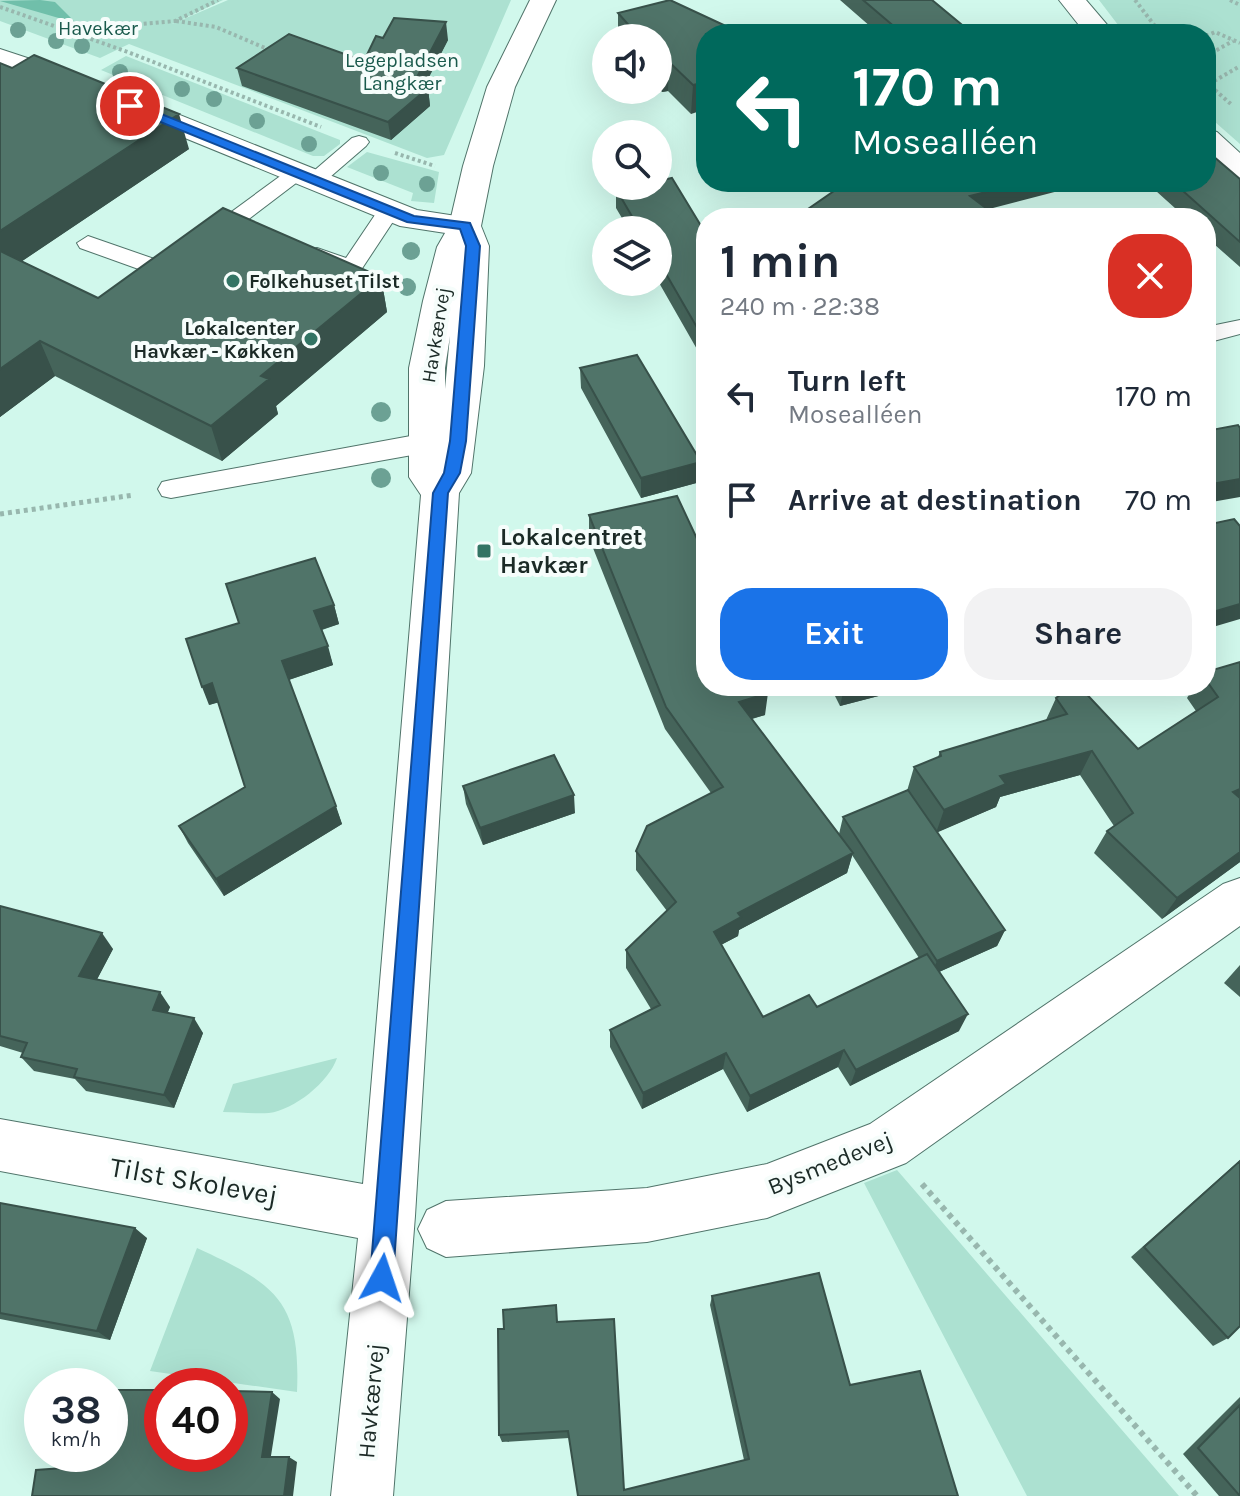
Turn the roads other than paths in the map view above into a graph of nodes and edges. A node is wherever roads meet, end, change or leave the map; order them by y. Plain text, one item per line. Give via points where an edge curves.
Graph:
1 (543, 0) edge
2 (1072, 0) edge
3 (1092, 24) edge
4 (0, 57) edge
5 (359, 142) road end
6 (1216, 147) edge
7 (1240, 169) edge
8 (306, 177) junction
9 (389, 211) junction
10 (465, 226) junction
11 (88, 243) dead end
12 (297, 248) edge
13 (1240, 327) edge
14 (1216, 333) edge
15 (1216, 339) edge
16 (1240, 353) edge
17 (443, 441) junction
18 (171, 489) road end
19 (1240, 899) edge
20 (3, 1151) edge
21 (388, 1216) junction
22 (446, 1229) dead end
23 (362, 1496) edge

1 - 10 street, Havkærvej via 501,87
2 - 3 street
4 - 8 street
5 - 8 lane
6 - 7 street
8 - 9 street
8 - 11 lane via 166,271
9 - 10 street
9 - 12 lane via 351,268
10 - 17 street, Havkærvej via 473,246
13 - 14 lane
15 - 16 lane
17 - 18 lane
17 - 21 street, Havkærvej via 452,473 440,493
19 - 22 street, Bysmedevej via 887,1144 767,1191 647,1215
20 - 21 street, Tilst Skolevej
21 - 23 street, Havkærvej

